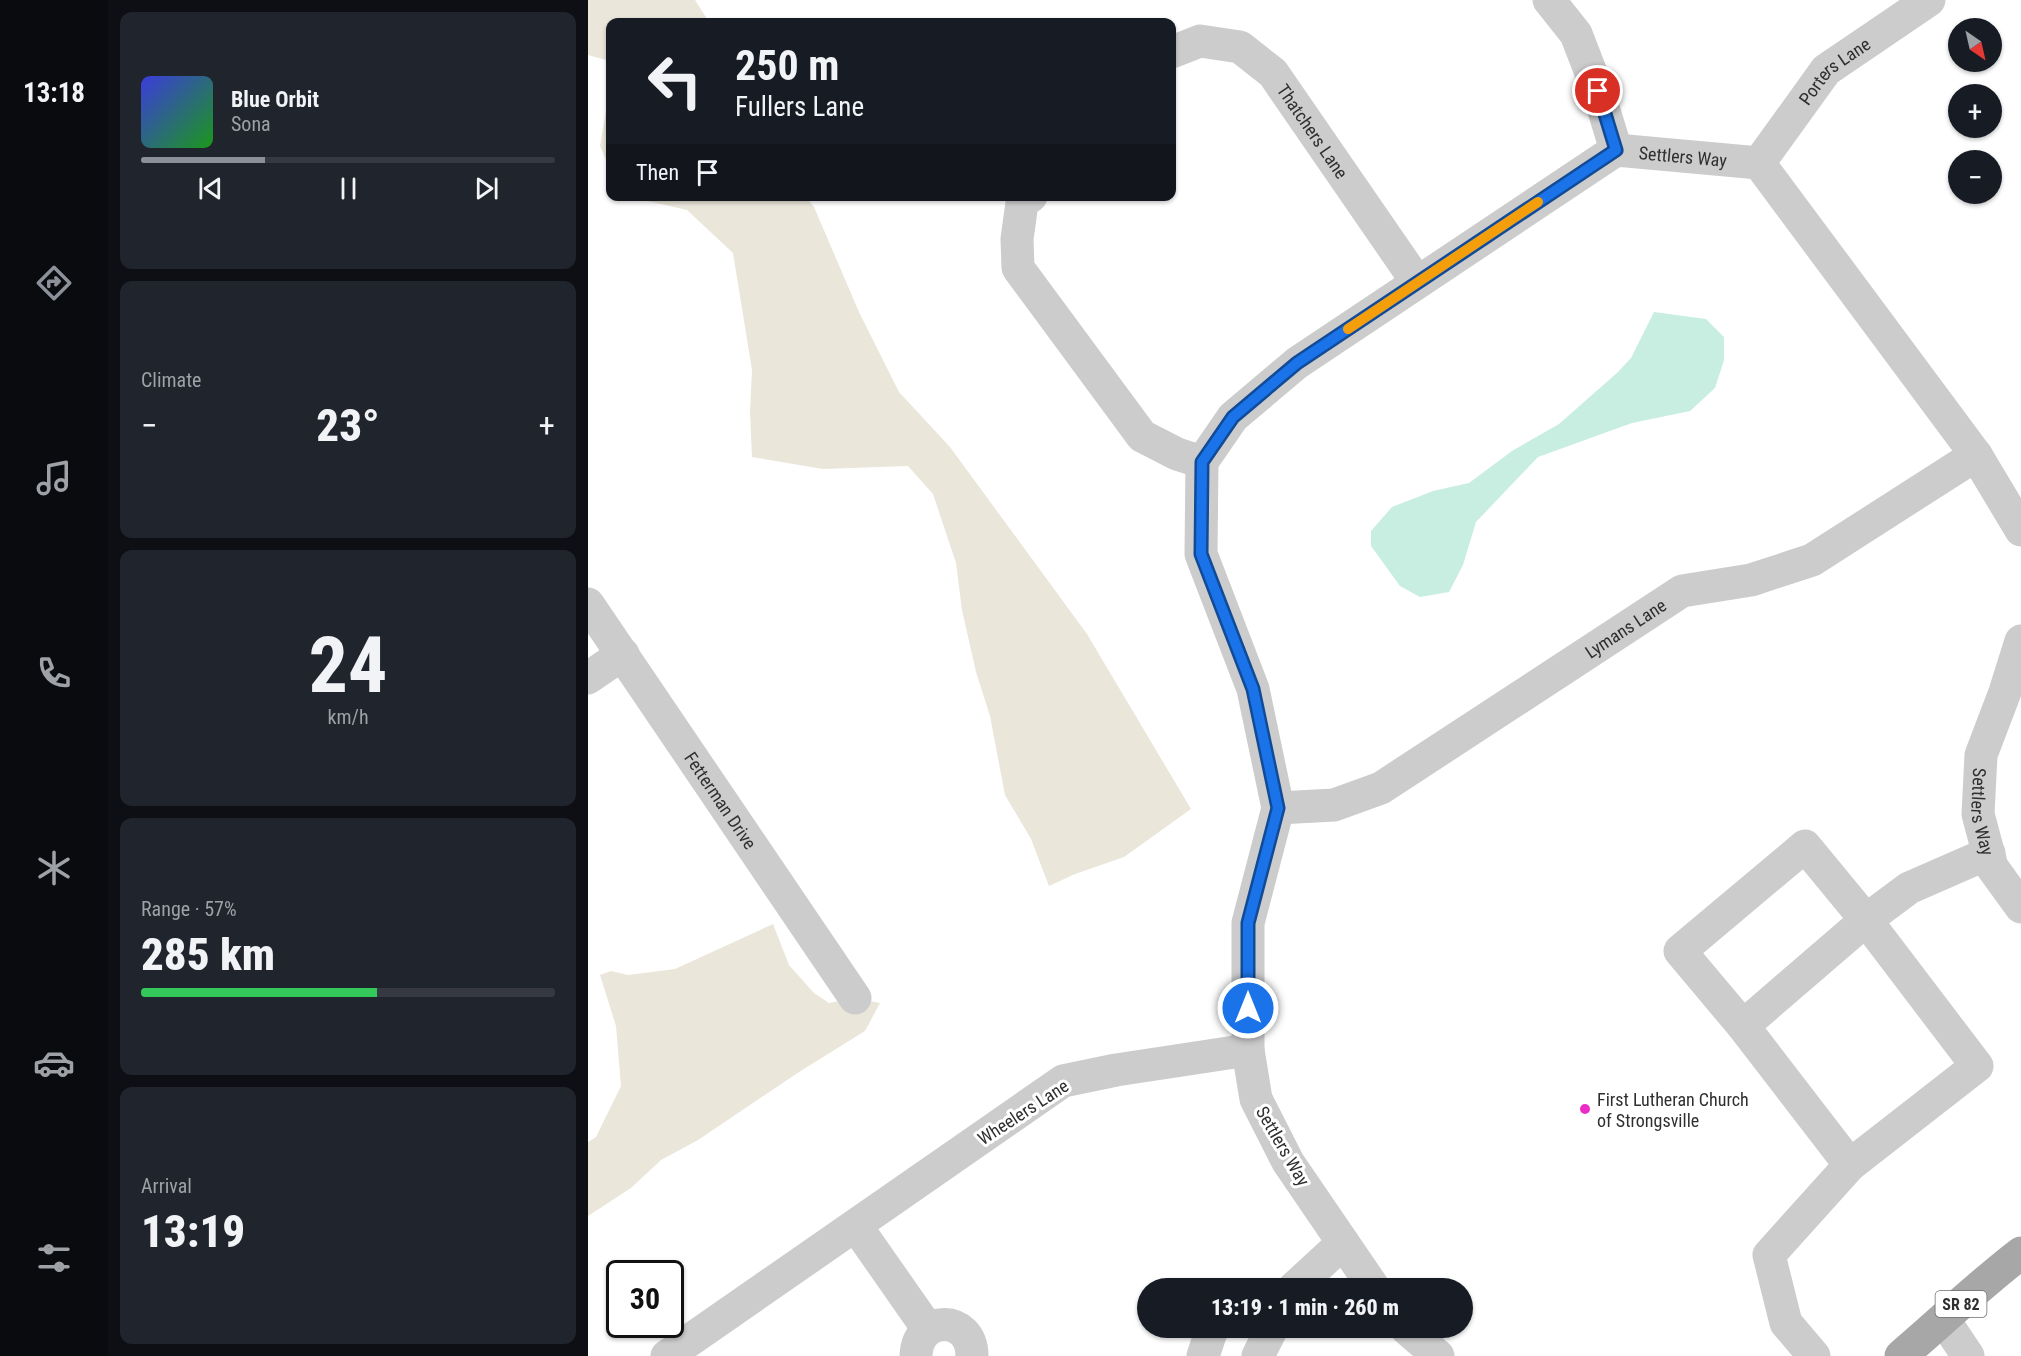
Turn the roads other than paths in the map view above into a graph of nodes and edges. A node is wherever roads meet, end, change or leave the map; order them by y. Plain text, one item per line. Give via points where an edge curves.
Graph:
1 (1549, 0) edge
2 (1929, 0) edge
3 (1176, 50) edge
4 (1616, 150) junction
5 (1759, 163) junction
6 (1025, 201) edge
7 (1417, 282) junction
8 (1976, 455) junction
9 (1202, 462) junction
10 (2021, 530) edge
11 (588, 604) edge
12 (2021, 641) edge
13 (623, 654) junction
14 (588, 678) edge
15 (1278, 808) junction
16 (1989, 853) junction
17 (2021, 907) edge
18 (1866, 920) junction
19 (855, 998) dead end
20 (1743, 1026) junction
21 (1248, 1050) junction
22 (1850, 1165) junction
23 (856, 1226) junction
24 (1343, 1243) junction
25 (2021, 1253) edge
26 (1305, 1278) edge
27 (1367, 1278) edge
28 (1944, 1320) junction
29 (1209, 1338) edge
30 (1267, 1338) edge
31 (1417, 1338) edge
32 (922, 1342) edge
33 (667, 1356) edge
34 (972, 1356) edge
35 (1203, 1356) edge
36 (1258, 1356) edge
37 (1438, 1356) edge
38 (1814, 1356) edge
39 (1901, 1356) edge
40 (1968, 1356) edge

1 - 4 street via 1576,34
2 - 5 street, Porters Lane via 1826,70
3 - 7 street, Thatchers Lane via 1200,41 1240,46 1273,73
4 - 5 street, Settlers Way
4 - 7 street, Settlers Way
5 - 8 street
6 - 9 street via 1017,239 1018,268 1142,436
7 - 9 street, Settlers Way via 1297,363 1233,417
8 - 10 street
8 - 15 street, Lymans Lane via 1812,560 1751,580 1682,591 1381,788 1334,805
9 - 15 street, Settlers Way via 1201,554 1253,689
11 - 13 street, Fetterman Drive
12 - 16 street, Settlers Way via 1981,755 1978,814
13 - 14 street
13 - 19 street, Fetterman Drive
15 - 21 street, Settlers Way via 1248,923
16 - 17 street, Settlers Way via 1992,867
16 - 18 street via 1909,888
18 - 20 street
18 - 20 street via 1805,846 1680,951
18 - 22 street via 1977,1066
20 - 22 street
21 - 23 street, Wheelers Lane via 1063,1082
21 - 24 street, Settlers Way via 1256,1099 1288,1162
22 - 38 street via 1769,1255 1786,1323
23 - 32 street
23 - 33 street, Wheelers Lane
24 - 26 street
24 - 27 street, Settlers Way
25 - 28 main road, SR 82
28 - 39 main road, SR 82
28 - 40 street
29 - 35 street
30 - 36 street
31 - 37 street
32 - 34 street via 939,1324 950,1325 968,1337

